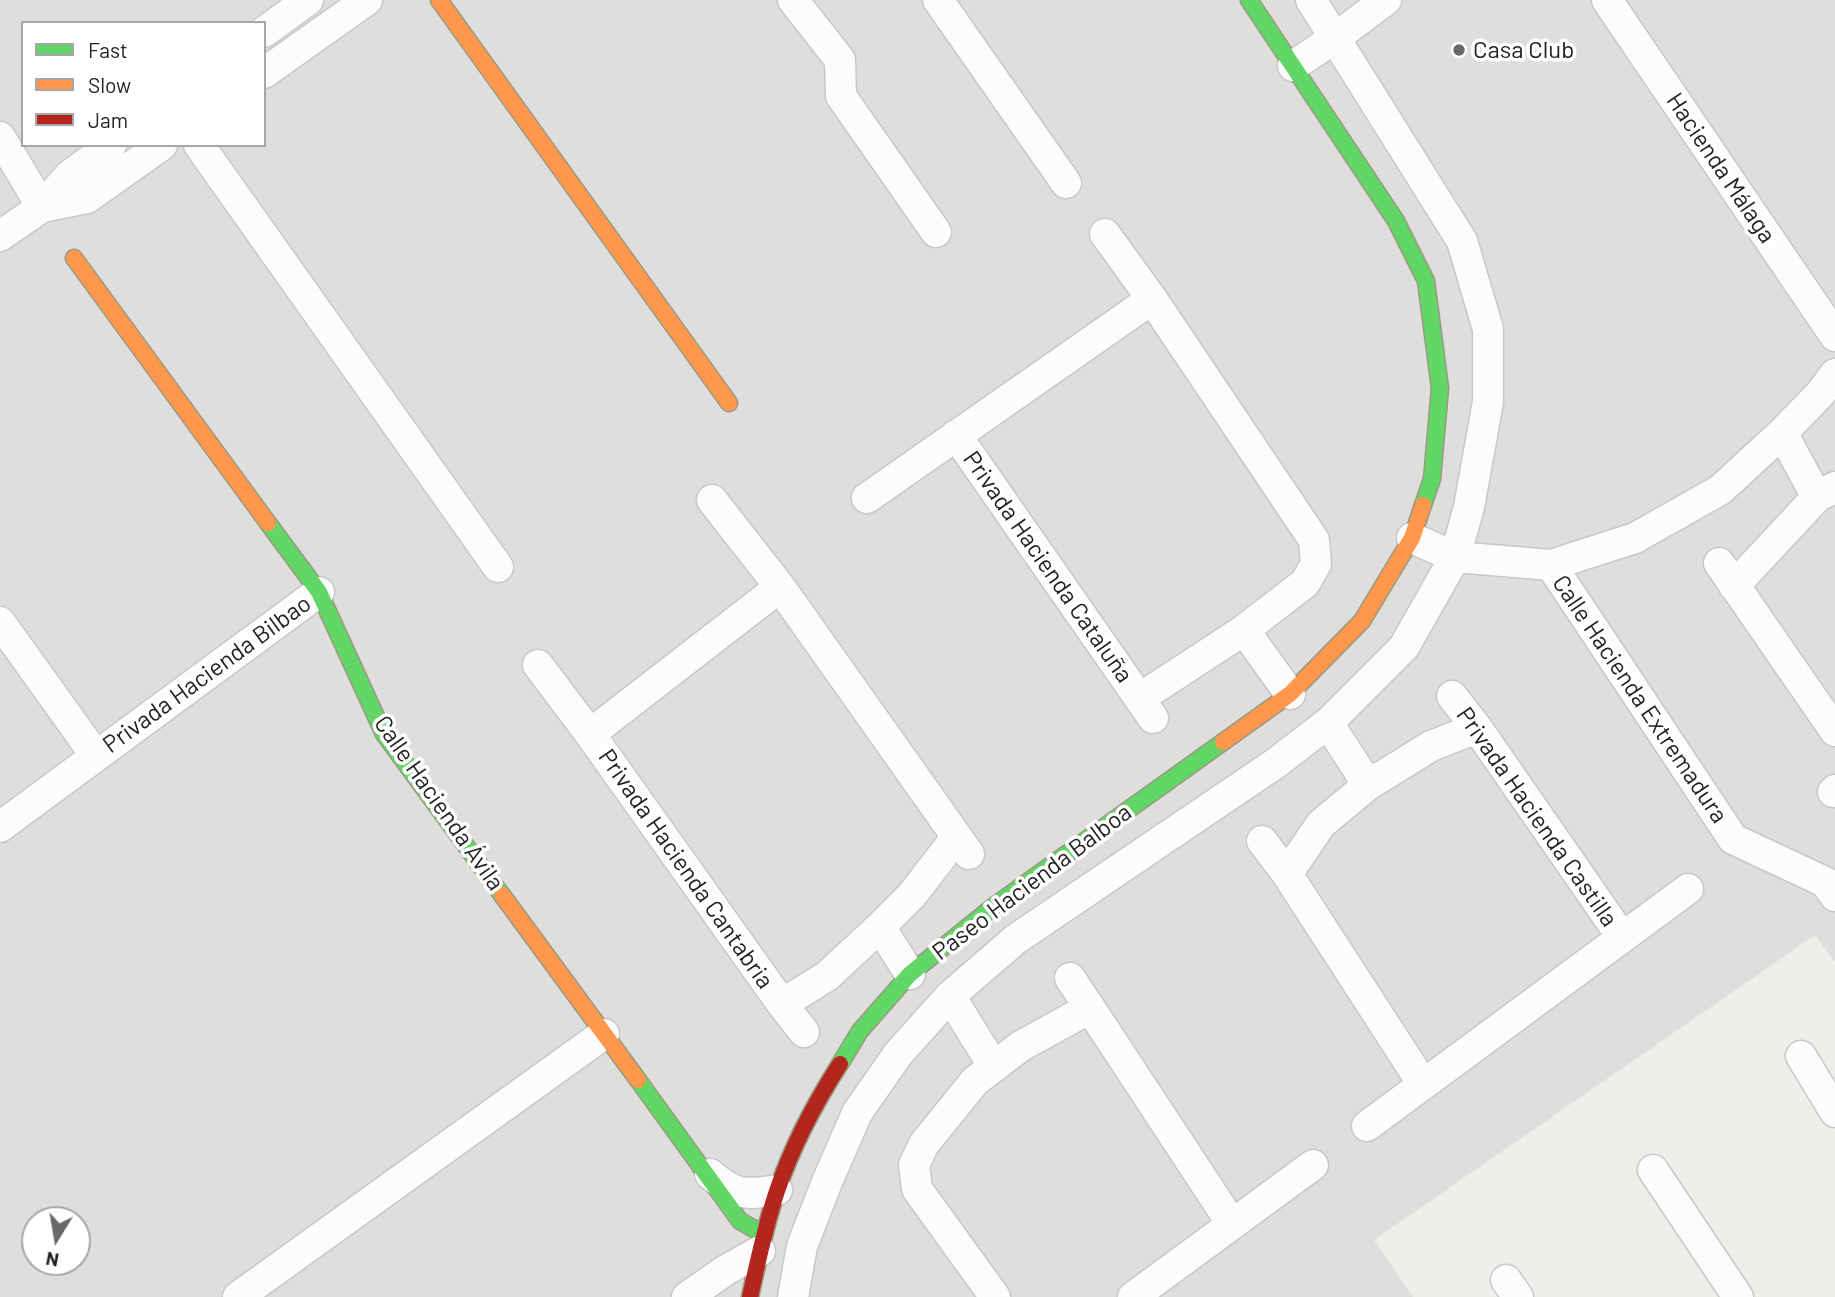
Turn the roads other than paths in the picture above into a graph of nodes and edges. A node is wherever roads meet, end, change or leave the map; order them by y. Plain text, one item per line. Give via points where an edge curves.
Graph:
1 (308, 0) edge
2 (366, 0) edge
3 (439, 0) edge
4 (793, 0) edge
5 (938, 0) edge
6 (1249, 0) edge
7 (1311, 0) edge
8 (1386, 0) edge
9 (1607, 0) edge
10 (266, 31) edge
11 (1335, 38) junction
12 (1293, 66) junction
13 (266, 72) edge
14 (0, 137) edge
15 (108, 147) edge
16 (159, 147) edge
17 (200, 147) edge
18 (1066, 183) dead end
19 (42, 207) junction
20 (936, 232) dead end
21 (1105, 234) dead end
22 (0, 236) edge
23 (74, 258) dead end
24 (1152, 299) junction
25 (1835, 336) edge
26 (1835, 374) edge
27 (729, 403) dead end
28 (1782, 433) junction
29 (956, 435) junction
30 (1826, 492) edge
31 (867, 498) dead end
32 (712, 500) dead end
33 (1412, 538) junction
34 (1455, 557) junction
35 (1551, 565) junction
36 (498, 567) dead end
37 (780, 587) junction
38 (319, 592) junction
39 (0, 622) edge
40 (1244, 631) junction
41 (538, 665) dead end
42 (1290, 694) junction
43 (1452, 696) dead end
44 (1328, 723) junction
45 (1477, 728) junction
46 (1835, 731) edge
47 (590, 734) junction
48 (96, 756) junction
49 (1368, 785) junction
50 (0, 827) edge
51 (1262, 841) dead end
52 (1287, 874) junction
53 (1688, 889) dead end
54 (1835, 896) edge
55 (880, 927) junction
56 (1622, 937) junction
57 (910, 974) junction
58 (1070, 978) dead end
59 (950, 996) junction
60 (782, 1004) junction
61 (1090, 1008) junction
62 (804, 1032) dead end
63 (604, 1034) junction
64 (1801, 1056) dead end
65 (994, 1067) junction
66 (1423, 1084) junction
67 (1835, 1112) edge
68 (1367, 1126) dead end
69 (1313, 1165) dead end
70 (701, 1166) junction
71 (1653, 1170) dead end
72 (782, 1177) junction
73 (827, 1182) junction
74 (1232, 1224) junction
75 (755, 1234) junction
76 (238, 1297) edge
77 (687, 1297) edge
78 (750, 1297) edge
79 (793, 1297) edge
80 (995, 1297) edge
81 (1133, 1297) edge
82 (1738, 1297) edge

1 - 10 street
2 - 13 street
3 - 27 street
4 - 20 street via 840,60 841,96
5 - 18 street
6 - 12 street, Paseo Hacienda Balboa
7 - 11 street, Paseo Hacienda Balboa
8 - 11 street
9 - 25 street, Hacienda Málaga
11 - 12 street
11 - 34 street, Paseo Hacienda Balboa via 1462,241 1488,329 1488,402
12 - 33 street, Paseo Hacienda Balboa via 1396,220 1426,281 1440,388 1432,479
14 - 19 street
15 - 19 street via 70,175
16 - 19 street via 87,198
17 - 36 street
19 - 22 street
21 - 24 street, Privada Hacienda Cataluña
23 - 38 street, Calle Hacienda Ávila
24 - 29 street, Privada Hacienda Cataluña
24 - 40 street, Privada Hacienda Cataluña via 1314,540 1316,564 1305,583
26 - 28 street
28 - 30 street
28 - 35 street via 1720,490 1635,538
29 - 31 street, Privada Hacienda Cataluña
29 - 40 street, Privada Hacienda Cataluña via 1146,708
30 - 46 street via 1727,574
32 - 37 street, Privada Hacienda Cantabria
33 - 34 street
33 - 42 street, Paseo Hacienda Balboa via 1362,621
34 - 35 street
34 - 44 street, Paseo Hacienda Balboa via 1404,647
35 - 54 street, Calle Hacienda Extremadura via 1733,839 1825,882
37 - 47 street, Privada Hacienda Cantabria
37 - 55 street, Privada Hacienda Cantabria via 962,846
38 - 48 street, Privada Hacienda Bilbao
38 - 63 street, Calle Hacienda Ávila via 384,734
39 - 48 street, Privada Hacienda Bilbao
40 - 42 street
41 - 47 street, Privada Hacienda Cantabria
42 - 57 street, Paseo Hacienda Balboa via 994,906
43 - 45 street, Privada Hacienda Castilla
44 - 49 street
44 - 59 street, Paseo Hacienda Balboa via 1016,939
45 - 49 street via 1431,746
45 - 56 street, Privada Hacienda Castilla
47 - 60 street, Privada Hacienda Cantabria
48 - 50 street, Privada Hacienda Bilbao
49 - 52 street via 1321,824
51 - 52 street
52 - 66 street
53 - 56 street, Privada Hacienda Castilla
55 - 57 street
55 - 60 street, Privada Hacienda Cantabria via 827,976
56 - 66 street, Privada Hacienda Castilla
57 - 72 street, Paseo Hacienda Balboa via 860,1031 819,1097
58 - 61 street
59 - 65 street
59 - 73 street, Paseo Hacienda Balboa via 898,1054 857,1114
60 - 62 street, Privada Hacienda Cantabria
61 - 65 street via 1021,1046
61 - 74 street
63 - 70 street, Calle Hacienda Ávila
63 - 76 street
64 - 67 street
65 - 80 street via 975,1081 924,1144 914,1166 917,1189
66 - 68 street, Privada Hacienda Castilla
69 - 74 street
70 - 72 street, Calle Hacienda Ávila via 719,1182 749,1195
70 - 75 street, Calle Hacienda Ávila
71 - 82 street
72 - 73 street
72 - 75 street, Paseo Hacienda Balboa
73 - 79 street, Paseo Hacienda Balboa via 802,1246
74 - 81 street
75 - 77 street via 717,1276
75 - 78 street, Paseo Hacienda Balboa

